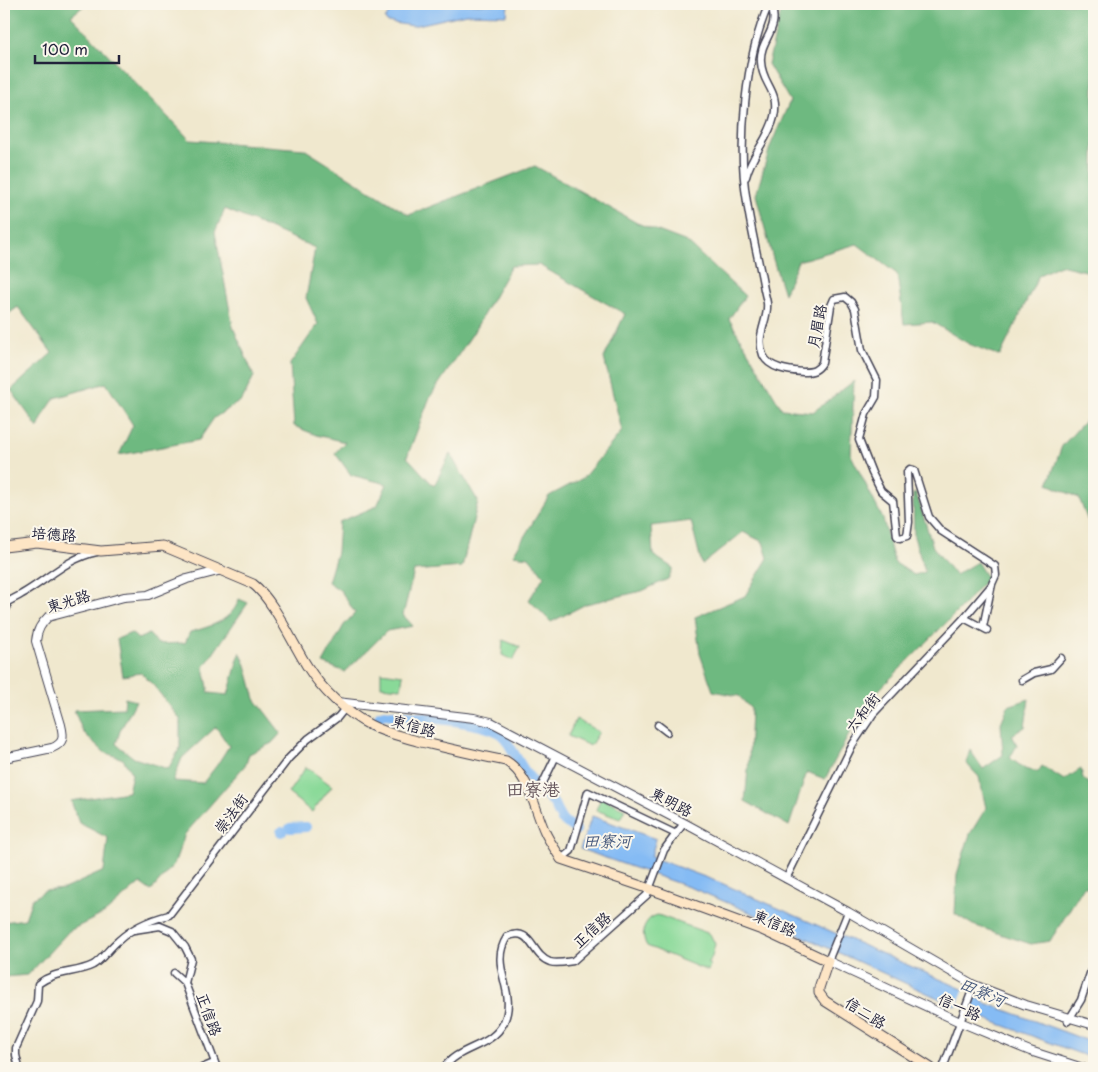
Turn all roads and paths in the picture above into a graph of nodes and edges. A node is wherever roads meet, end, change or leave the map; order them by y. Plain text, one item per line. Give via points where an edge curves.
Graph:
1 (770, 4) edge
2 (745, 185) junction
3 (4, 547) edge
4 (101, 551) junction
5 (222, 570) junction
6 (992, 584) junction
7 (5, 604) edge
8 (4, 613) edge
9 (964, 618) junction
10 (1062, 658) dead end
11 (1022, 680) dead end
12 (346, 706) junction
13 (658, 725) dead end
14 (667, 732) dead end
15 (556, 756) junction
16 (4, 758) edge
17 (534, 794) junction
18 (684, 823) junction
19 (676, 834) junction
20 (561, 859) junction
21 (786, 879) junction
22 (650, 889) junction
23 (848, 912) junction
24 (130, 930) junction
25 (828, 961) junction
26 (1094, 962) edge
27 (174, 974) dead end
28 (1092, 975) edge
29 (185, 983) junction
30 (974, 985) junction
31 (1067, 1018) junction
32 (960, 1022) junction
33 (1094, 1025) edge
34 (1094, 1030) edge
35 (216, 1066) edge
36 (19, 1068) edge
37 (202, 1068) edge
38 (444, 1068) edge
39 (522, 1068) edge
40 (539, 1068) edge
41 (931, 1068) edge
42 (943, 1068) edge
43 (1083, 1068) edge

1 - 2 street, 月眉路 via 750,68 743,160
1 - 2 street via 775,20 761,60 762,70 776,100 775,109 769,132 757,150
2 - 6 street, 月眉路 via 767,304 760,336 763,356 779,368 813,372 822,363 834,299 845,297 851,302 862,350 877,380 876,397 866,414 858,440 881,491 893,502 897,536 907,536 906,472 910,469 914,470 929,517 941,531 995,566
3 - 4 main road, 培德路 via 37,543
4 - 5 main road, 東信路 via 163,546
4 - 7 street, 東信路 via 63,565
5 - 12 main road, 東信路 via 259,589 315,678 337,702
5 - 16 street, 東光路 via 187,579 148,595 124,597 48,617 37,631 36,641 62,725 63,738 52,748
6 - 9 street, 六和街
6 - 9 street, 月眉路 via 985,629
7 - 8 street via 7,609
9 - 21 street, 六和街 via 861,730
10 - 11 street via 1051,669
12 - 15 street, 東明路 via 491,722
12 - 17 main road, 東信路 via 370,725 386,732 506,761 520,773
12 - 24 street, 崇法街 via 338,717 289,758 169,915
13 - 14 street
15 - 17 street
15 - 18 street, 東明路
17 - 20 main road, 東信路 via 546,833
18 - 19 street
18 - 21 street, 東明路
19 - 20 street via 588,792 571,851
19 - 22 street via 661,858
20 - 22 main road, 東信路
21 - 23 street, 東明路
22 - 25 main road, 東信路 via 762,930
22 - 38 street, 正信路 via 573,961 550,962 521,934 507,937 499,956 508,995 504,1022 493,1037 457,1056
23 - 25 street
23 - 30 street, 東明路
24 - 29 street via 160,926 172,932 191,959
24 - 36 street, 崇法街 via 95,964 38,984 37,1001 16,1048
25 - 32 street, 信一路
25 - 41 main road, 信二路 via 819,988 825,1001
26 - 28 street
27 - 29 street, 正信路
28 - 31 street via 1081,1000
29 - 35 street, 正信路
30 - 31 street, 東明路
30 - 32 street
31 - 33 street
31 - 34 street
32 - 42 street
32 - 43 street, 信一路 via 1030,1051
35 - 37 street
39 - 40 street

